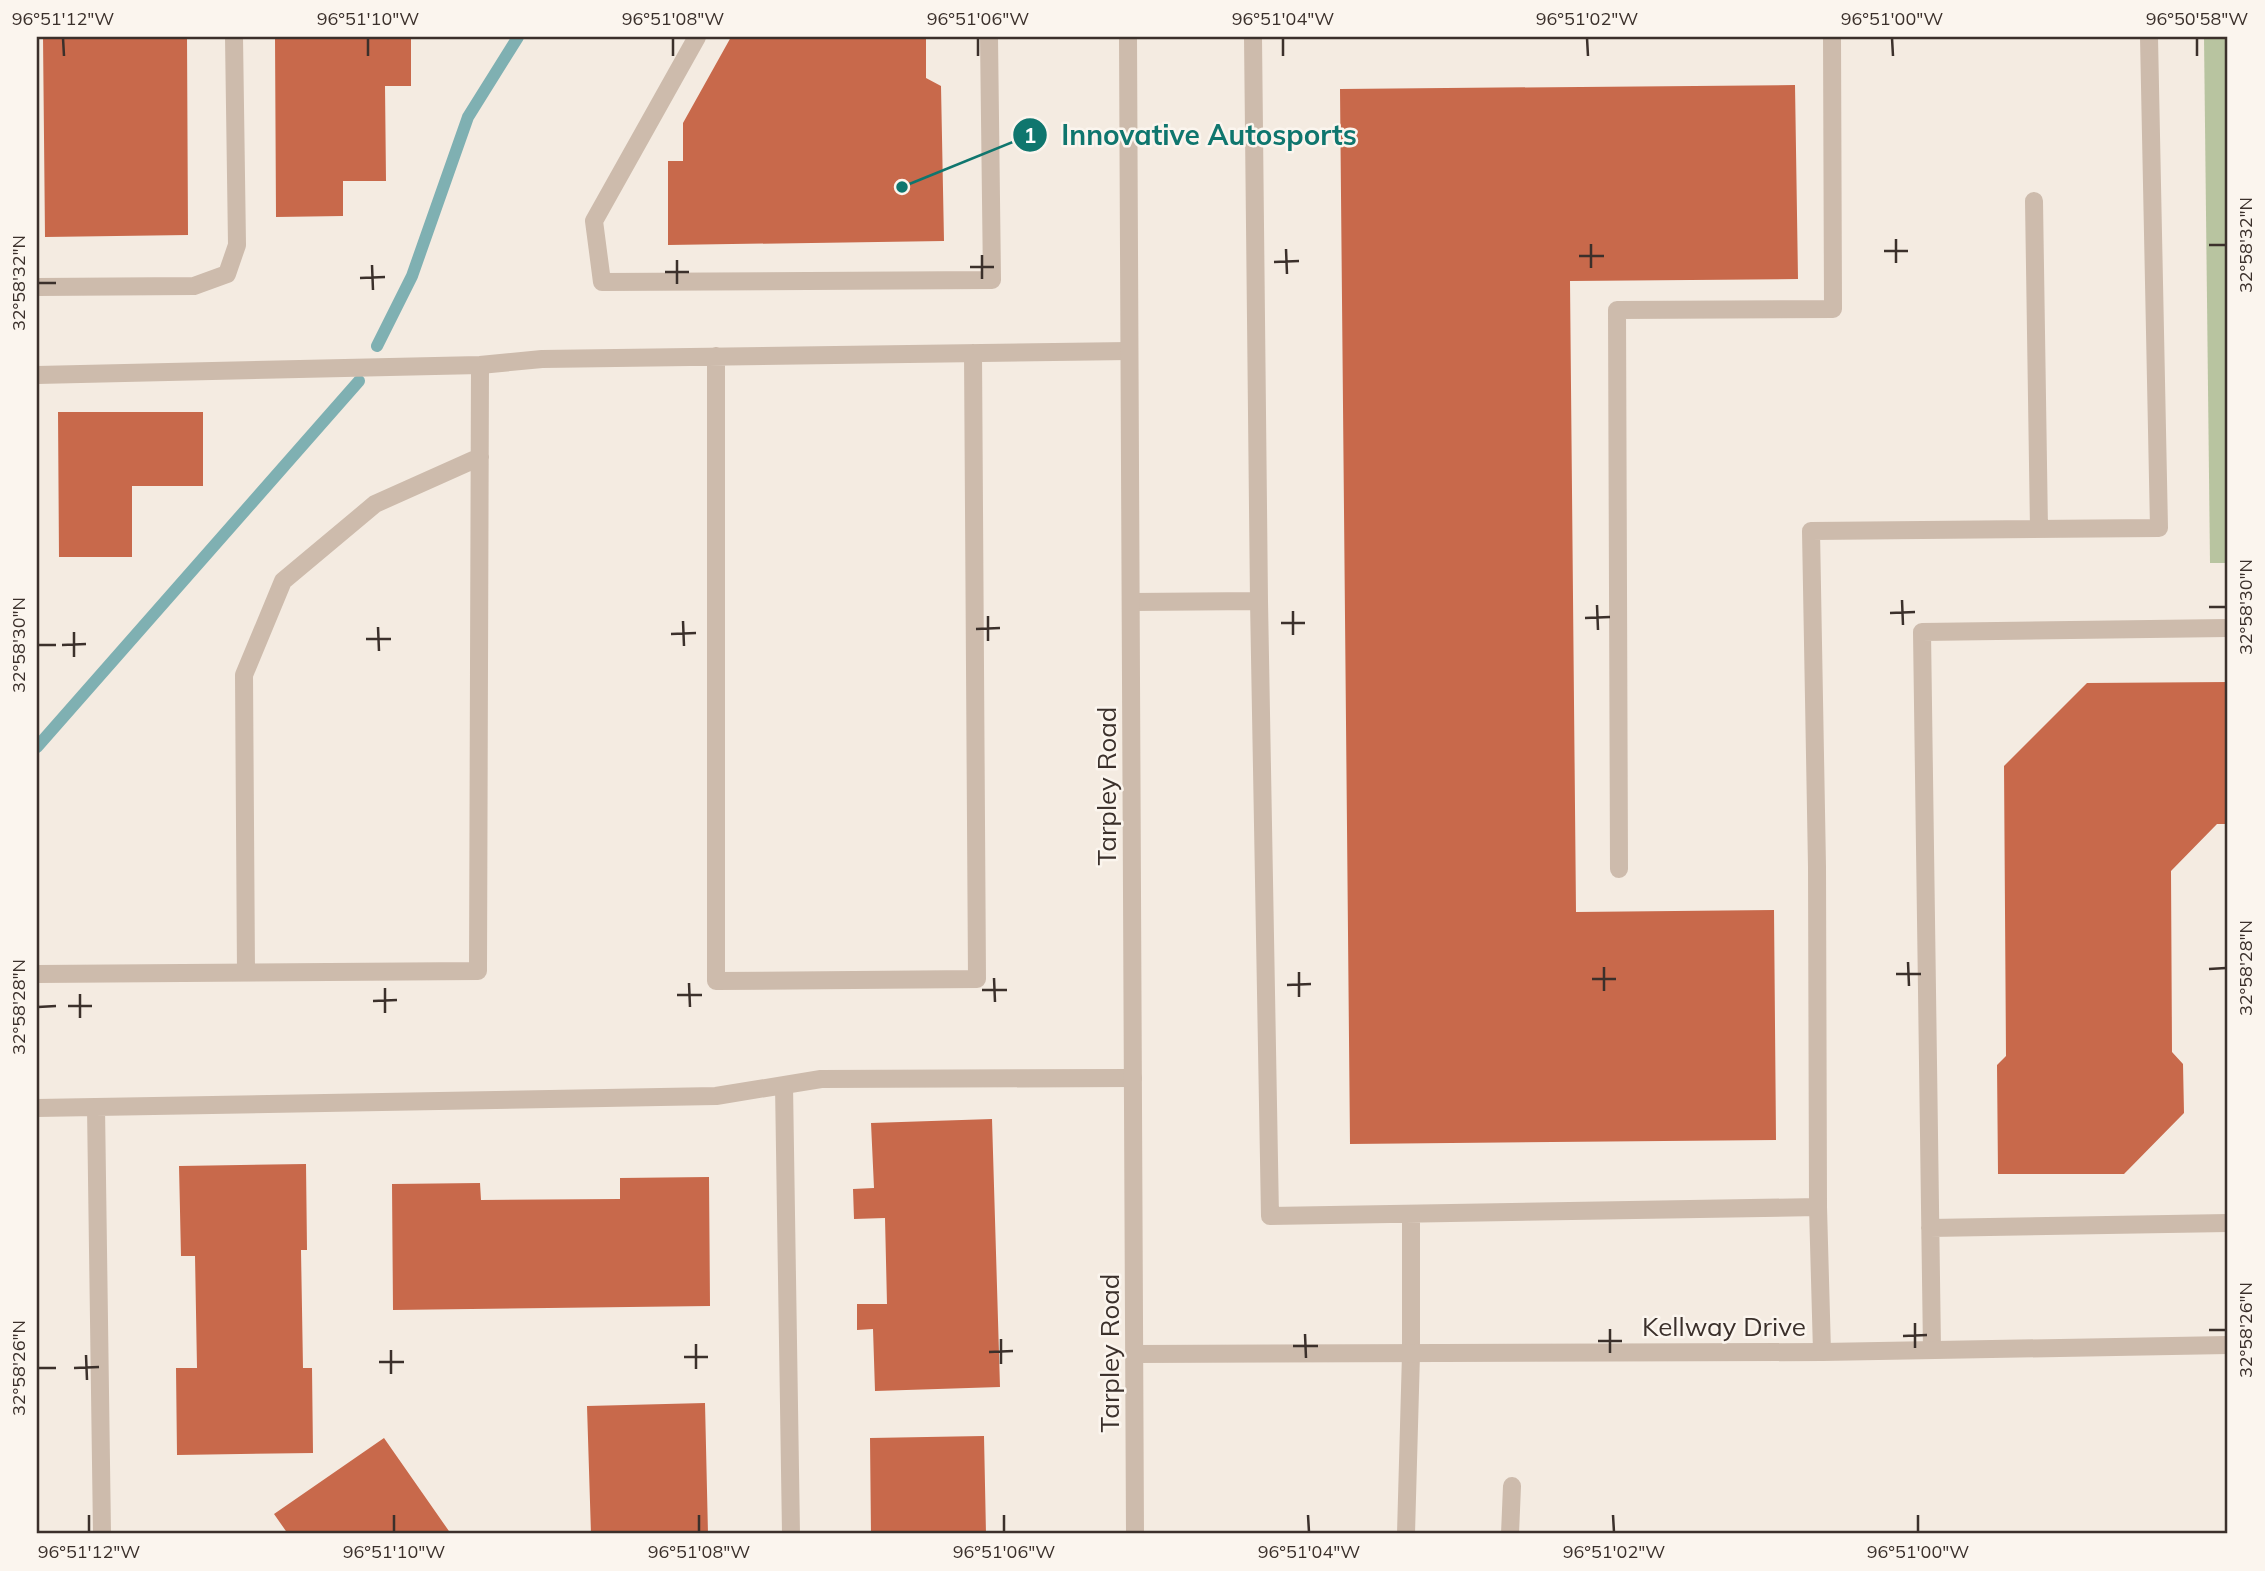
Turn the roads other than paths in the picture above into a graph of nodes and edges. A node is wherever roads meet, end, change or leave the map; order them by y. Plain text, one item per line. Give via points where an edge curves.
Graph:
1 (234, 37) edge
2 (697, 37) edge
3 (989, 37) edge
4 (1128, 37) edge
5 (1253, 37) edge
6 (1832, 37) edge
7 (2149, 37) edge
8 (2034, 201) dead end
9 (37, 287) edge
10 (1129, 351) junction
11 (973, 353) junction
12 (716, 356) junction
13 (480, 365) junction
14 (37, 375) edge
15 (480, 457) junction
16 (2039, 529) junction
17 (1259, 601) junction
18 (1132, 602) junction
19 (2228, 628) edge
20 (1619, 869) dead end
21 (246, 972) junction
22 (37, 974) edge
23 (1133, 1078) junction
24 (784, 1085) junction
25 (96, 1107) junction
26 (37, 1108) edge
27 (1818, 1207) junction
28 (1411, 1214) junction
29 (2228, 1223) edge
30 (1930, 1228) junction
31 (2228, 1345) edge
32 (1932, 1350) junction
33 (1822, 1352) junction
34 (1135, 1354) junction
35 (1411, 1354) junction
36 (1512, 1486) dead end
37 (102, 1534) edge
38 (791, 1534) edge
39 (1135, 1534) edge
40 (1406, 1534) edge
41 (1510, 1534) edge

1 - 9 street via 237,245 227,274 194,286
2 - 3 street via 594,221 602,282 992,280
4 - 10 street, Tarpley Road
5 - 17 street
6 - 20 street via 1833,309 1617,310
7 - 16 street via 2159,528
8 - 16 street
10 - 11 street
10 - 18 street, Tarpley Road
11 - 12 street
11 - 12 street via 976,979 716,981
12 - 13 street via 542,359
13 - 14 street
13 - 15 street
15 - 21 street via 374,504 283,581 244,675
15 - 21 street via 478,971
16 - 27 street via 1811,531
17 - 18 street
17 - 28 street via 1270,1216
18 - 23 street, Tarpley Road
19 - 30 street via 1922,632
21 - 22 street
23 - 24 street via 821,1079
23 - 34 street, Tarpley Road
24 - 25 street via 716,1096
24 - 38 street
25 - 26 street
25 - 37 street
27 - 28 street
27 - 33 street
28 - 35 street
29 - 30 street
30 - 32 street
31 - 32 street, Kellway Drive
32 - 33 street, Kellway Drive
33 - 35 street, Kellway Drive
34 - 35 street, Kellway Drive
34 - 39 street, Tarpley Road
35 - 40 street
36 - 41 street

